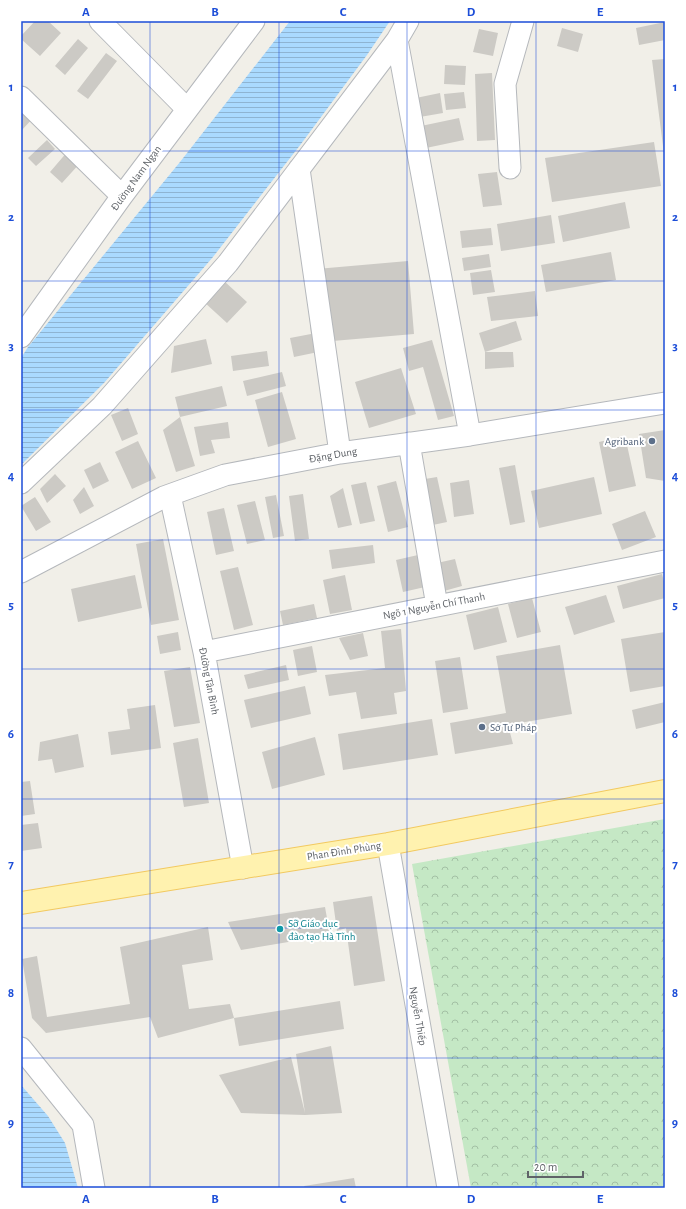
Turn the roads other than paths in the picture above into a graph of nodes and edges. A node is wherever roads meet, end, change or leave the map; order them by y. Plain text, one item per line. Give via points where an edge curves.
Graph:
1 (100, 21) edge
2 (254, 21) edge
3 (408, 21) edge
4 (523, 21) edge
5 (397, 40) junction
6 (21, 97) edge
7 (187, 109) junction
8 (510, 168) dead end
9 (299, 169) junction
10 (122, 196) junction
11 (21, 337) edge
12 (665, 403) edge
13 (470, 435) junction
14 (409, 443) junction
15 (340, 454) junction
16 (21, 484) edge
17 (170, 495) junction
18 (665, 561) edge
19 (21, 572) edge
20 (437, 606) junction
21 (204, 652) junction
22 (665, 791) edge
23 (388, 844) junction
24 (243, 868) junction
25 (21, 904) edge
26 (21, 1048) edge
27 (94, 1188) edge
28 (448, 1188) edge

1 - 7 street
2 - 7 street, Đường Nam Ngạn
3 - 5 street
4 - 8 street via 505,84
5 - 9 street
5 - 13 street
6 - 10 street
7 - 10 street, Đường Nam Ngạn
9 - 15 street
9 - 16 street via 228,262 107,400
10 - 11 street, Đường Nam Ngạn
12 - 13 street, Đặng Dung
13 - 14 street, Đặng Dung
14 - 15 street, Đặng Dung
14 - 20 street
15 - 17 street, Đặng Dung via 225,475
17 - 19 street, Đặng Dung
17 - 21 street, Đường Tân Bình
18 - 20 street, Ngõ 1 Nguyễn Chí Thanh
20 - 21 street, Ngõ 1 Nguyễn Chí Thanh
21 - 24 street, Đường Tân Bình
22 - 23 main road, Phan Đình Phùng
23 - 24 main road, Phan Đình Phùng
23 - 28 street, Nguyễn Thiếp
24 - 25 main road, Phan Đình Phùng
26 - 27 street via 84,1125

